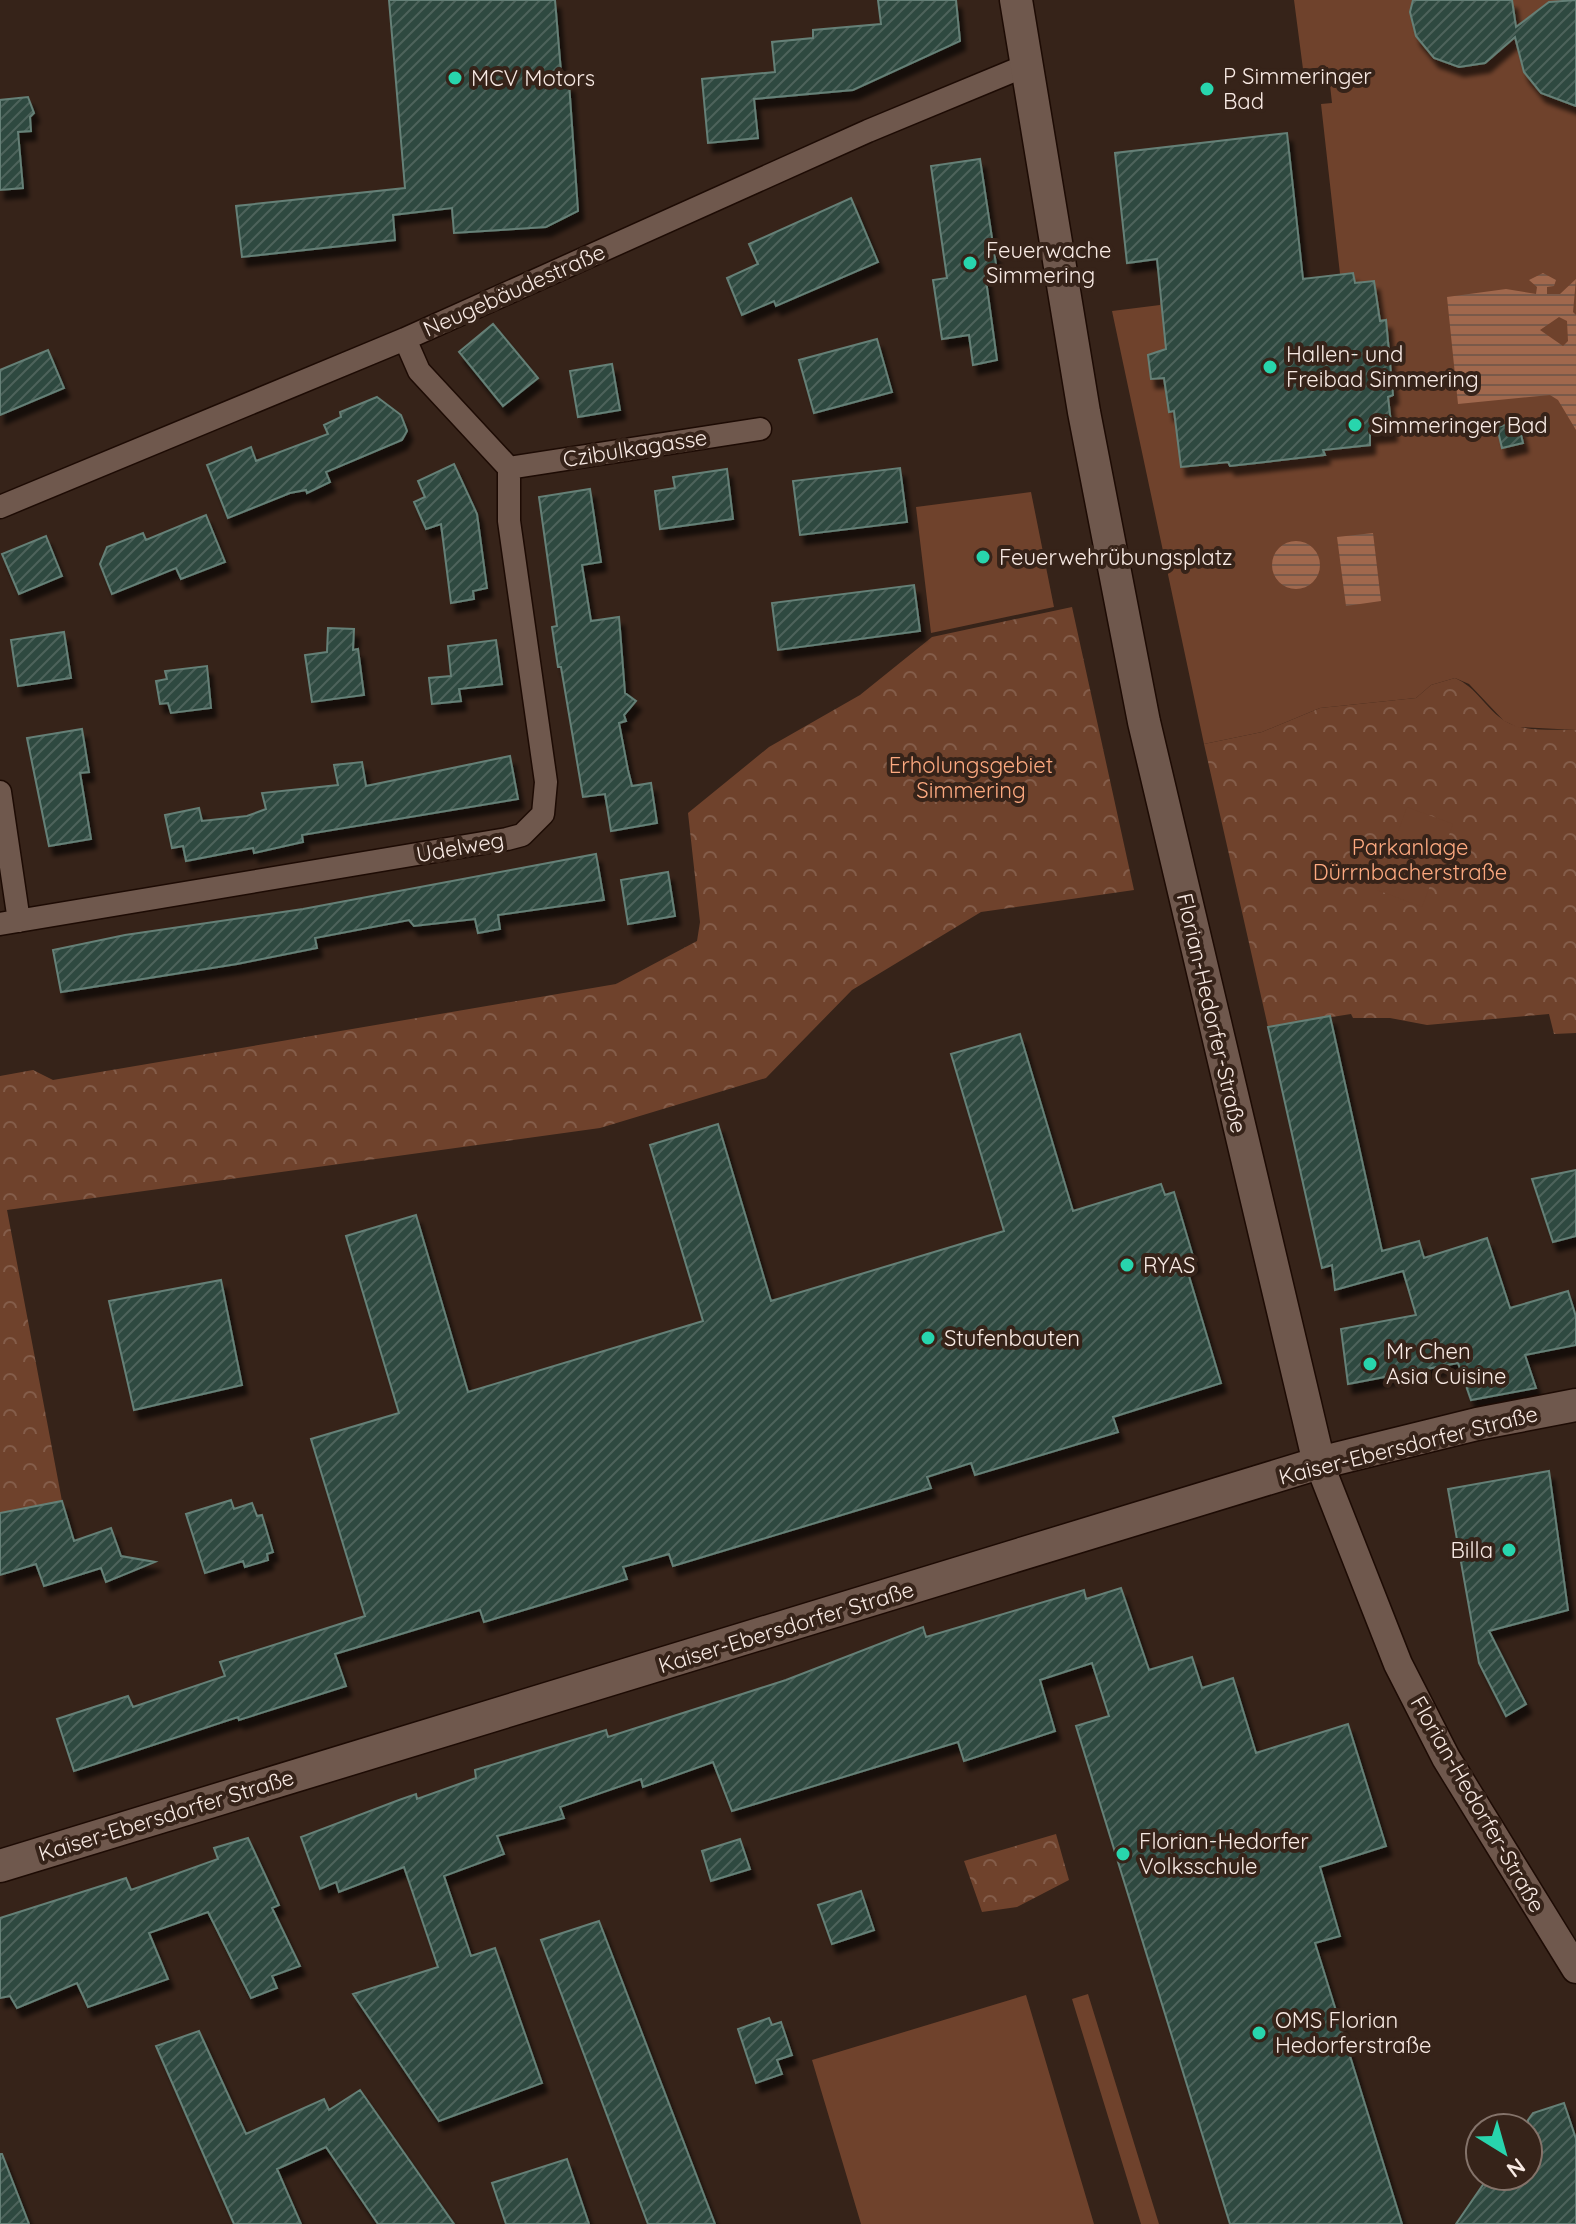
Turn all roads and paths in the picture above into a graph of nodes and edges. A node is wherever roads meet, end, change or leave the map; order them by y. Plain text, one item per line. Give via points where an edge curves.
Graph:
1 (1016, 0) edge
2 (1025, 66) junction
3 (405, 339) junction
4 (760, 429) dead end
5 (509, 468) junction
6 (0, 507) edge
7 (0, 792) edge
8 (10, 922) edge
9 (1576, 1405) edge
10 (1319, 1463) junction
11 (0, 1866) edge
12 (1576, 1969) edge

1 - 2 main road, Florian-Hedorfer-Straße
2 - 3 street, Neugebäudestraße
2 - 10 main road, Florian-Hedorfer-Straße via 1144,722
3 - 5 street via 419,371
3 - 6 street, Neugebäudestraße
4 - 5 street, Czibulkagasse
5 - 8 street, Udelweg via 509,521 546,782 543,814 534,827 507,839
7 - 8 street
9 - 10 main road, Kaiser-Ebersdorfer Straße
10 - 11 main road, Kaiser-Ebersdorfer Straße
10 - 12 street, Florian-Hedorfer-Straße via 1405,1677 1446,1758

